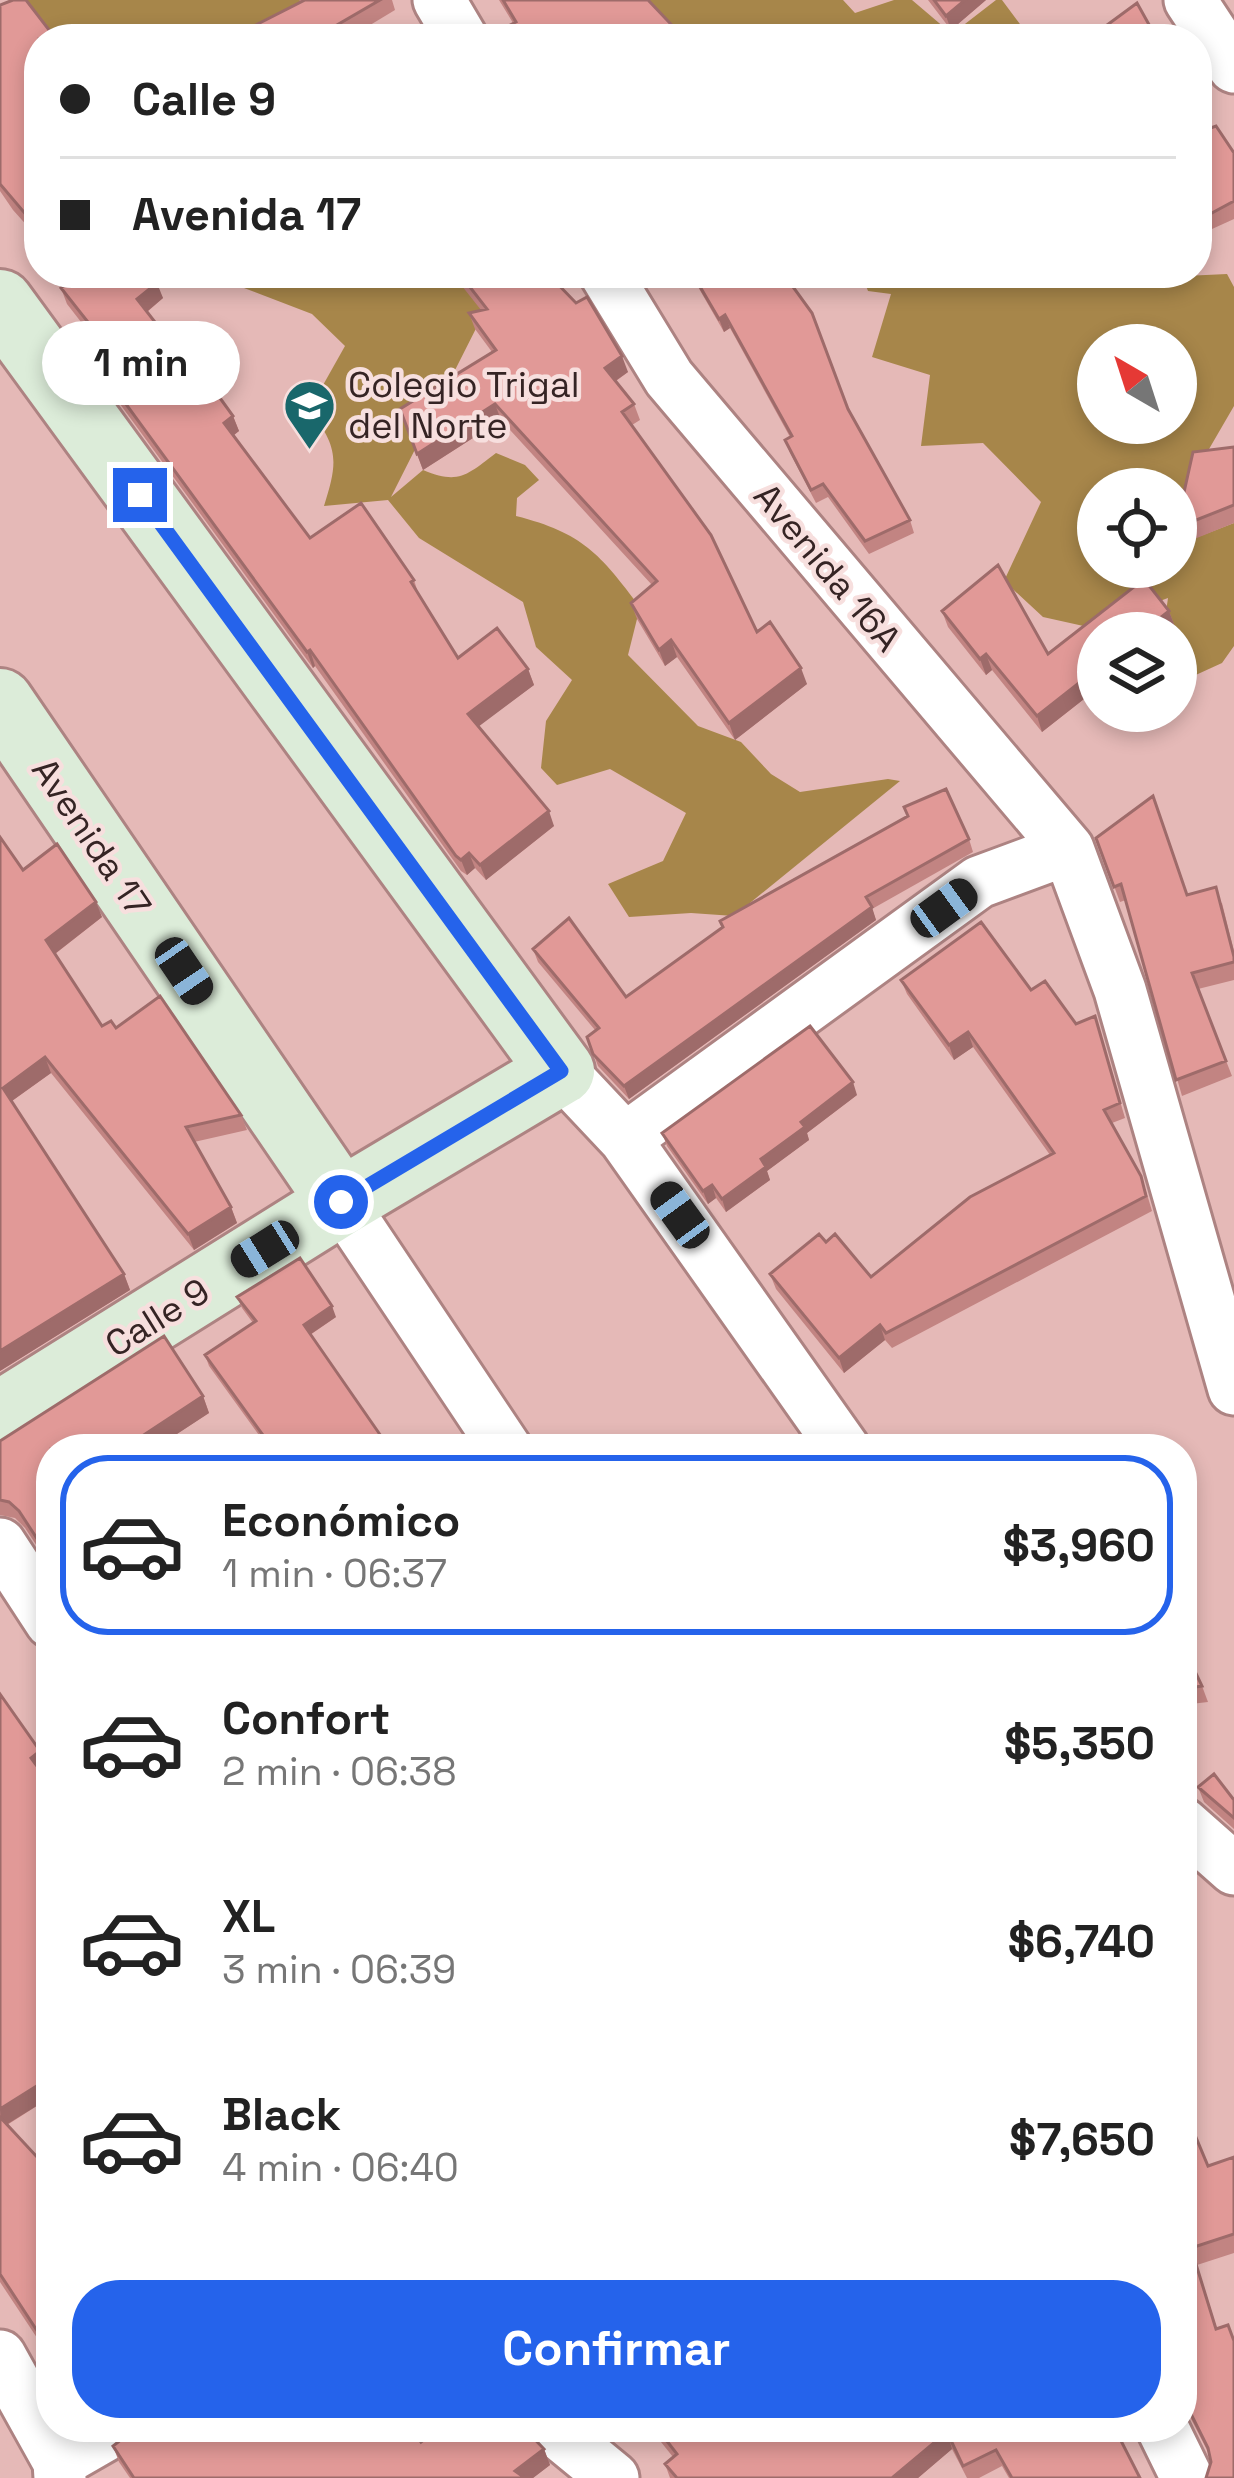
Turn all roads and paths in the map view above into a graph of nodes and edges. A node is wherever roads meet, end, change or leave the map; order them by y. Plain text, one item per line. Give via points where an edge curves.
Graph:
1 (1212, 34) edge
2 (1234, 67) edge
3 (614, 288) edge
4 (0, 303) edge
5 (0, 702) edge
6 (1068, 849) junction
7 (561, 1071) junction
8 (625, 1139) junction
9 (341, 1202) junction
10 (1234, 1388) edge
11 (0, 1415) edge
12 (496, 1434) edge
13 (833, 1434) edge
14 (0, 1544) edge
15 (36, 1599) edge
16 (1197, 1836) edge
17 (1234, 1869) edge
18 (0, 2356) edge
19 (36, 2424) edge
20 (45, 2442) edge
21 (99, 2442) edge
22 (569, 2442) edge
23 (1169, 2442) edge
24 (60, 2470) edge
25 (613, 2478) edge
26 (1187, 2478) edge

1 - 2 street
3 - 6 street, Avenida 16A via 669,378
4 - 7 main road
5 - 9 main road, Avenida 17
6 - 8 street via 979,882
6 - 10 street via 1120,990
7 - 8 street
7 - 9 main road, Calle 9
8 - 13 street
9 - 11 main road, Calle 9
9 - 12 street, Avenida 17
14 - 15 street
16 - 17 street
18 - 19 street
20 - 24 street
21 - 24 street
22 - 25 street
23 - 26 street

